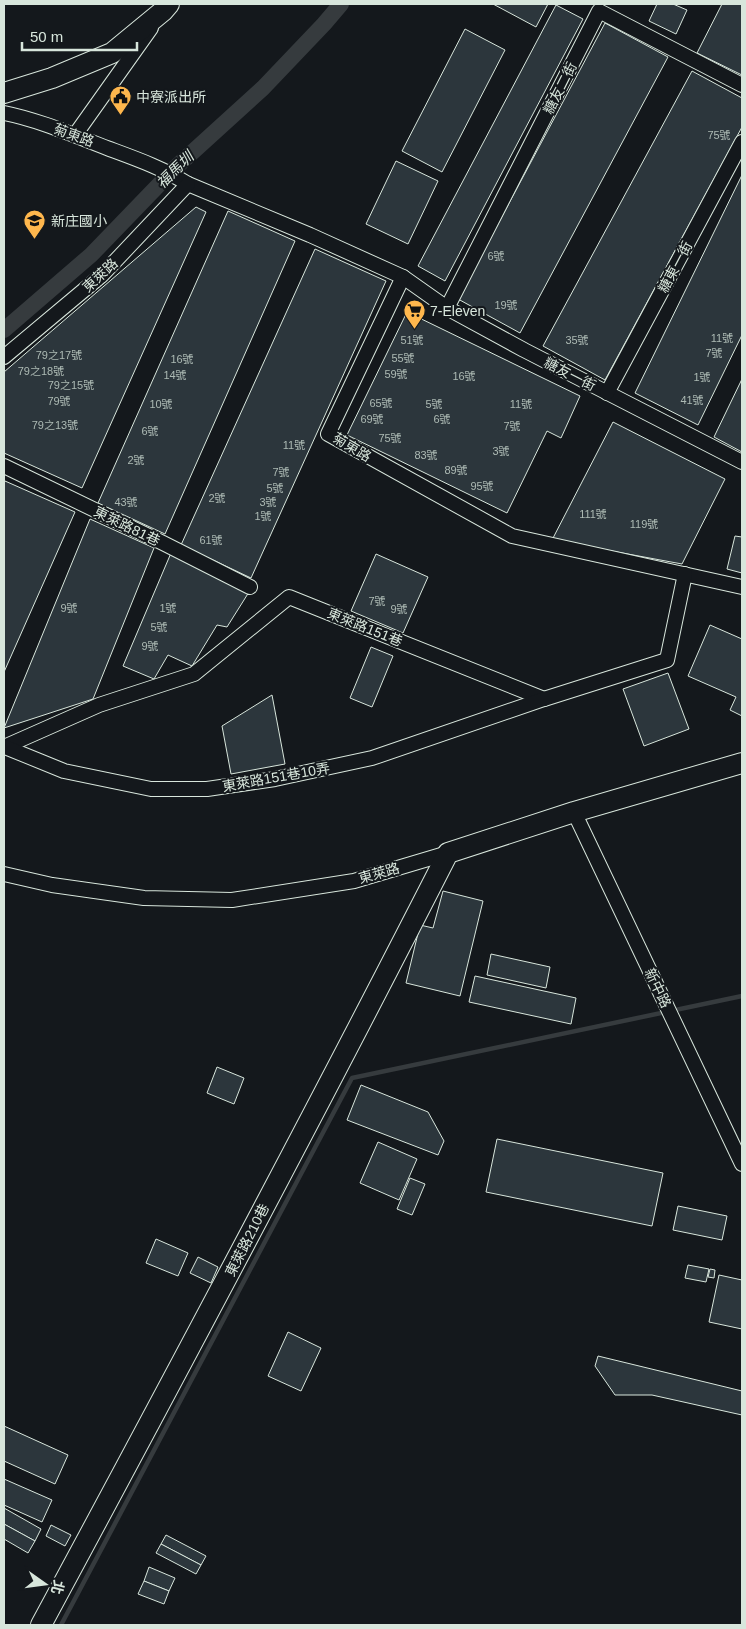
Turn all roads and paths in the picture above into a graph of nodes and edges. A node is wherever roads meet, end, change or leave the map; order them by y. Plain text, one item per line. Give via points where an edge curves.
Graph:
1 (166, 7) edge
2 (742, 85) edge
3 (4, 93) edge
4 (4, 113) edge
5 (75, 135) junction
6 (742, 142) edge
7 (188, 184) junction
8 (403, 277) junction
9 (447, 308) junction
10 (4, 358) edge
11 (607, 393) junction
12 (742, 462) edge
13 (4, 466) edge
14 (685, 574) junction
15 (250, 587) dead end
16 (742, 587) edge
17 (544, 699) junction
18 (4, 747) edge
19 (742, 763) edge
20 (574, 812) junction
21 (448, 853) junction
22 (4, 874) edge
23 (742, 1164) edge
24 (41, 1625) edge

1 - 3 street via 112,54
1 - 5 street
2 - 9 street, 糖友二街 via 599,11
4 - 5 street, 菊東路
5 - 7 street, 菊東路 via 142,161
6 - 11 street, 糖東一街
7 - 8 street
7 - 10 street, 東萊路 via 102,275
8 - 9 street, 糖友一街
8 - 14 street, 菊東路 via 328,434 512,536
9 - 11 street, 糖友一街
11 - 12 street, 糖友一街
13 - 15 street, 東萊路81巷
14 - 16 street, 菊東路
14 - 17 street via 667,660
17 - 18 street, 東萊路151巷10弄 via 372,758 275,779 207,789 151,789 64,771
17 - 18 street, 東萊路151巷 via 289,596 194,674 99,706
19 - 20 street, 東萊路
20 - 21 street, 東萊路
20 - 23 street, 新中路
21 - 22 street, 東萊路 via 354,881 232,900 144,898 52,885
21 - 24 street, 東萊路210巷 via 219,1293

